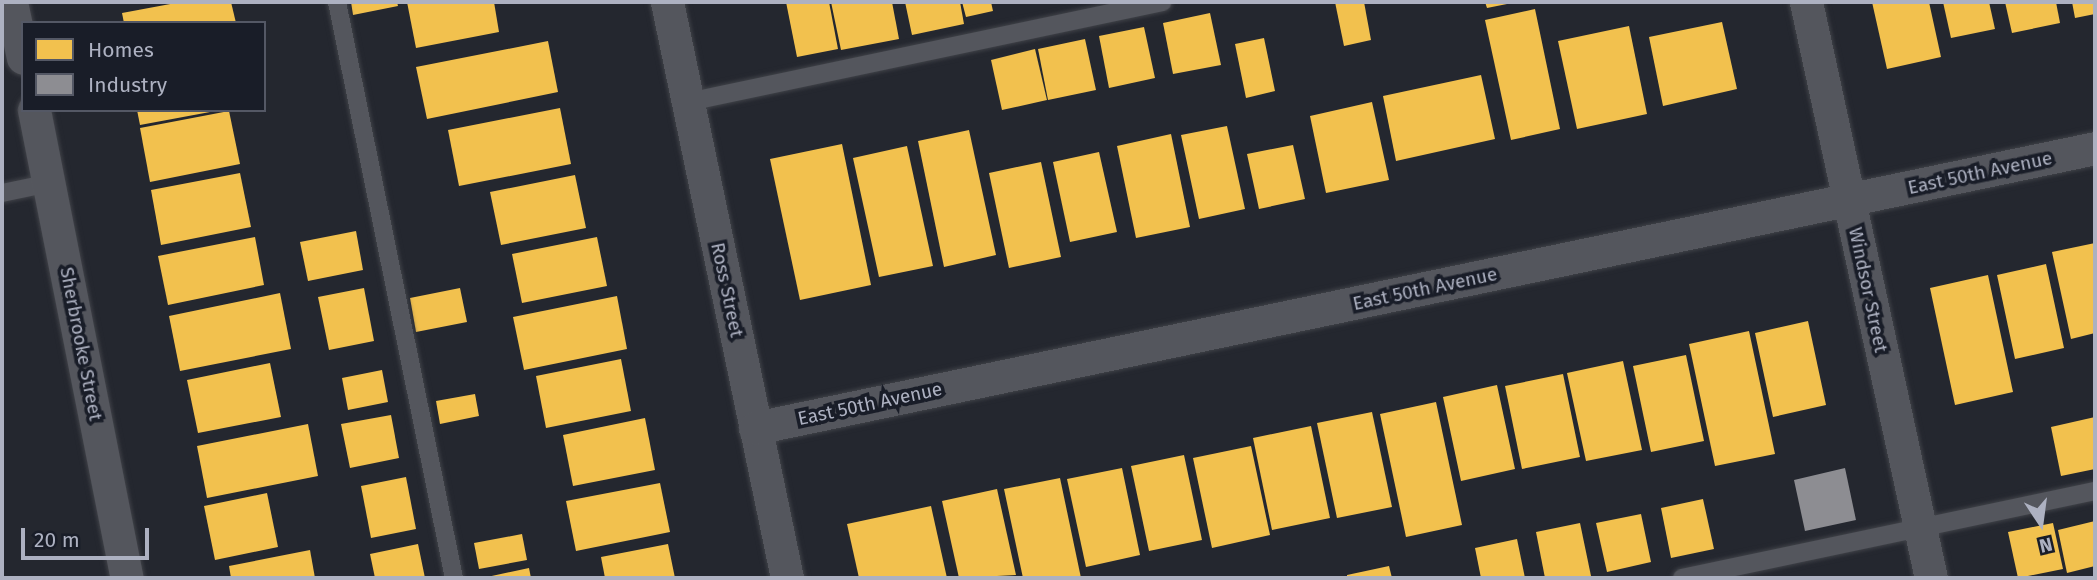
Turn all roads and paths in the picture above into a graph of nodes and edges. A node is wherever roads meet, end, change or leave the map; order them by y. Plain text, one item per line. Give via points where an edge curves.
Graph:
1 (11, 2) edge
2 (337, 2) edge
3 (667, 2) edge
4 (1163, 2) edge
5 (1806, 2) edge
6 (21, 49) edge
7 (688, 102) junction
8 (34, 112) edge
9 (2095, 148) edge
10 (50, 183) junction
11 (2, 193) edge
12 (1849, 201) junction
13 (755, 428) junction
14 (2095, 491) edge
15 (1920, 528) junction
16 (127, 578) edge
17 (454, 578) edge
18 (787, 578) edge
19 (1682, 578) edge
20 (1931, 578) edge

1 - 6 street
2 - 17 lane
3 - 7 street, Ross Street
4 - 7 lane
5 - 12 street, Windsor Street
7 - 13 street, Ross Street
8 - 10 street, Sherbrooke Street
9 - 12 street, East 50th Avenue
10 - 11 lane
10 - 16 street, Sherbrooke Street
12 - 13 street, East 50th Avenue
12 - 15 street, Windsor Street
13 - 18 street, Ross Street
14 - 15 lane
15 - 19 lane
15 - 20 street, Windsor Street

